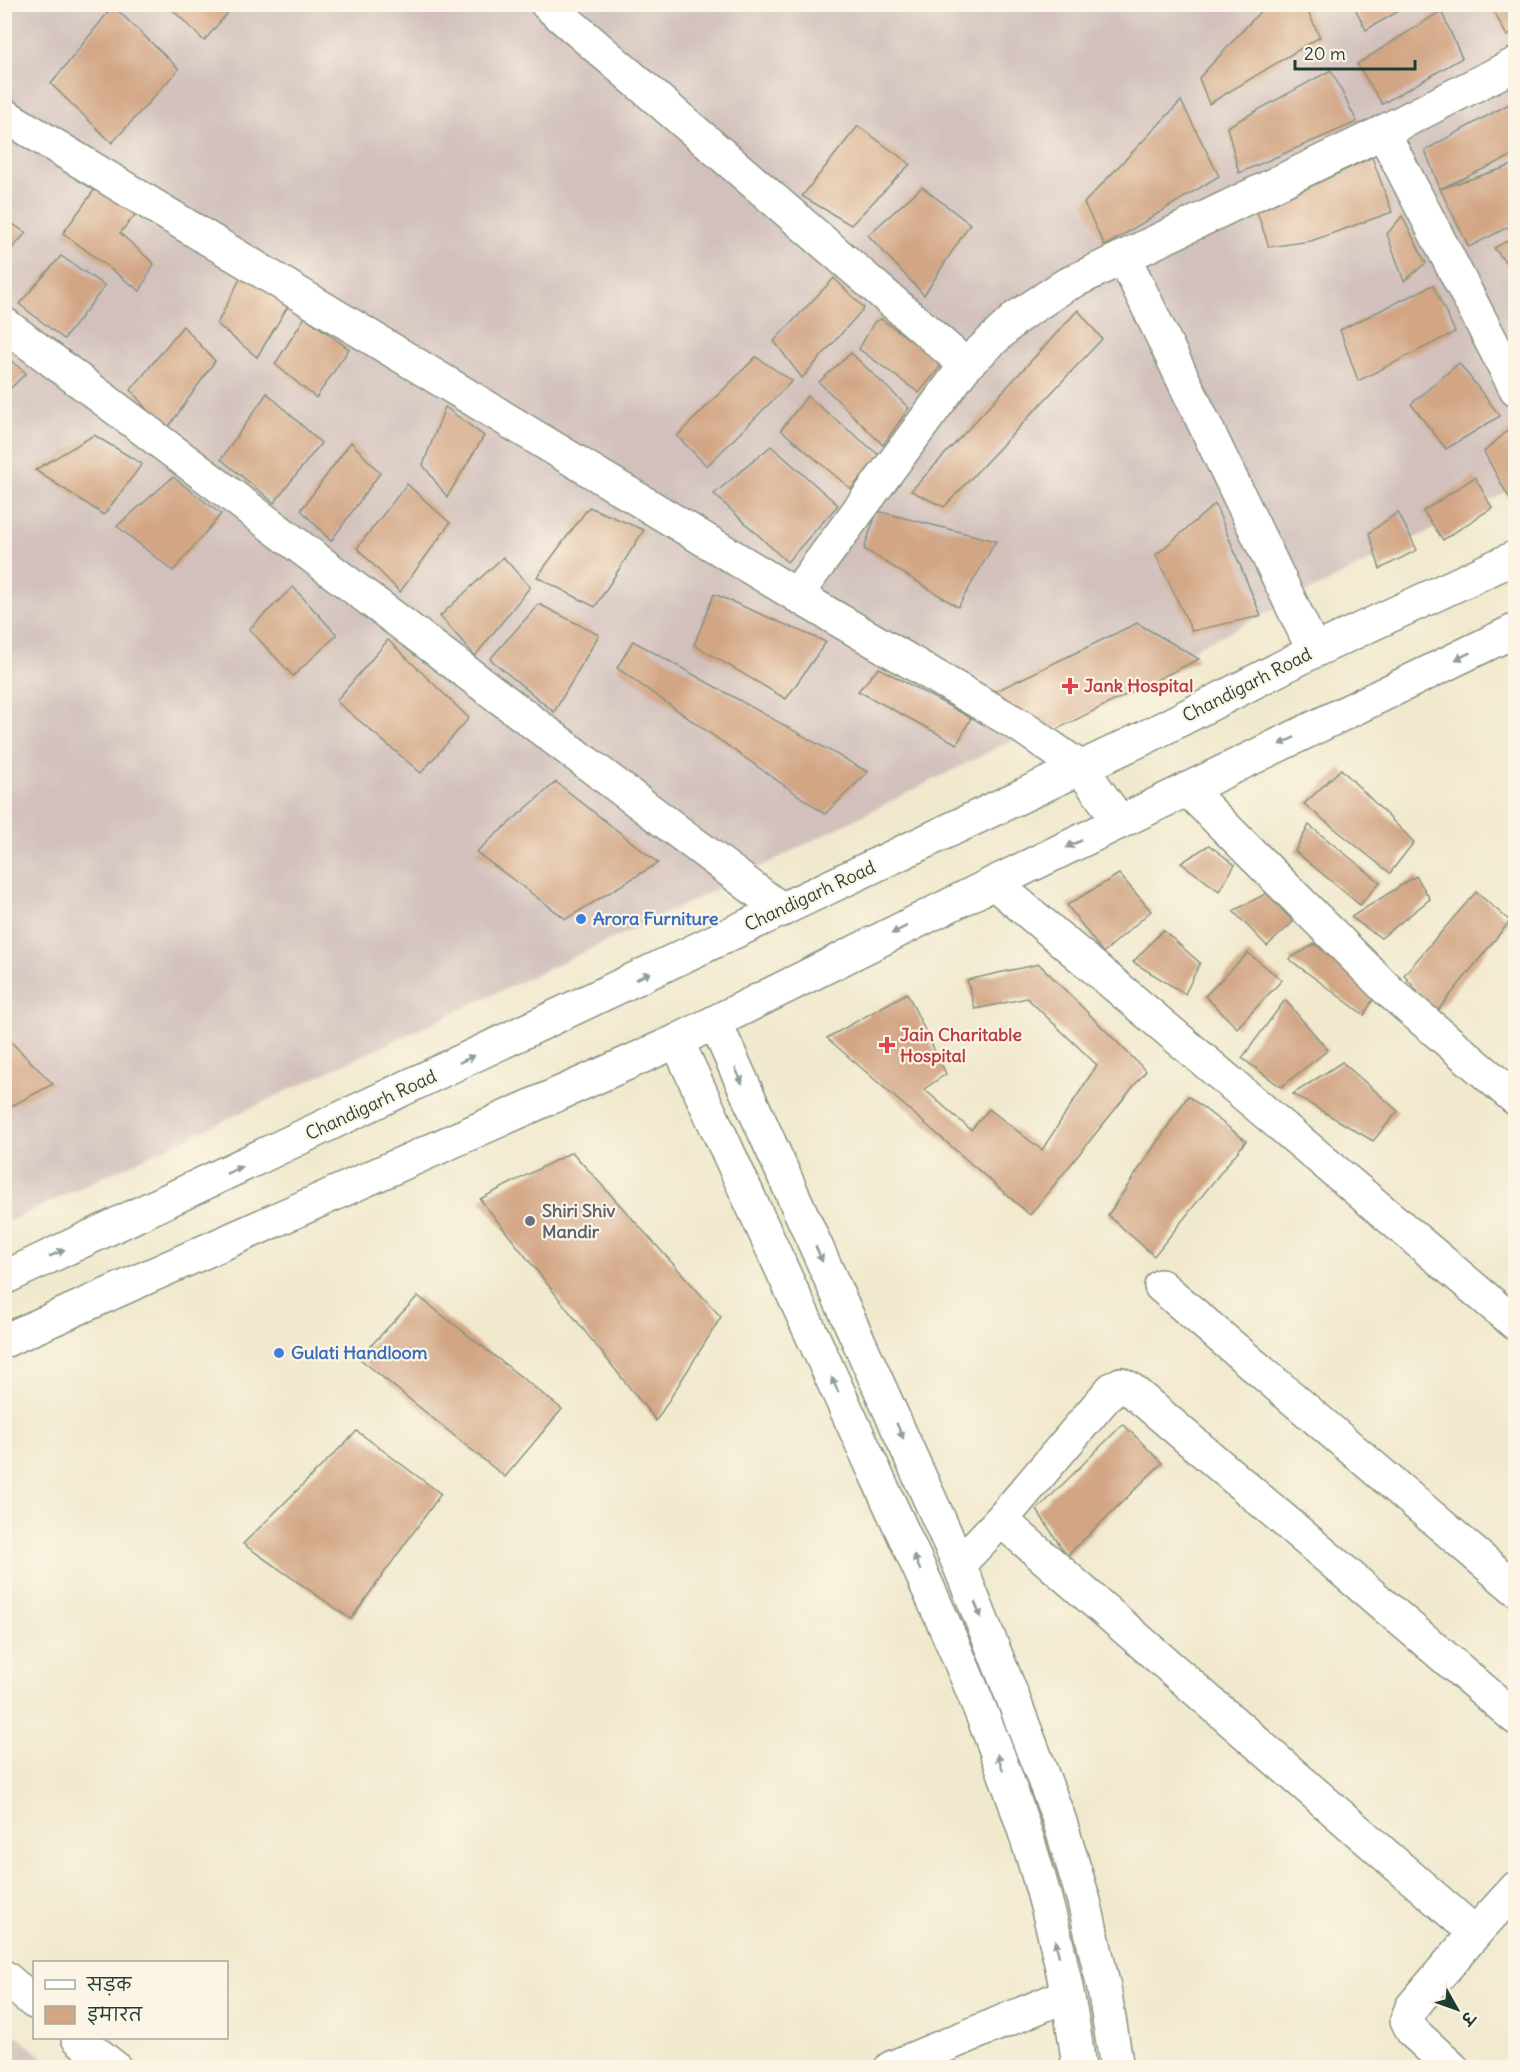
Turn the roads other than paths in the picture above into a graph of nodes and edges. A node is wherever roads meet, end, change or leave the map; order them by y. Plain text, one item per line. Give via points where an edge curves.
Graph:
1 (547, 4) edge
2 (1515, 64) edge
3 (4, 116) edge
4 (1383, 132) junction
5 (1124, 257) junction
6 (4, 324) edge
7 (966, 365) junction
8 (1515, 389) edge
9 (1515, 557) edge
10 (796, 596) junction
11 (1515, 630) edge
12 (1314, 651) junction
13 (1081, 768) junction
14 (1187, 789) junction
15 (1120, 822) junction
16 (994, 883) junction
17 (782, 909) junction
18 (715, 1022) junction
19 (677, 1041) junction
20 (1515, 1099) edge
21 (4, 1278) edge
22 (1161, 1286) dead end
23 (1515, 1324) edge
24 (4, 1341) edge
25 (1001, 1520) junction
26 (959, 1564) junction
27 (1515, 1589) edge
28 (1515, 1718) edge
29 (1515, 1888) edge
30 (1475, 1934) junction
31 (4, 1977) edge
32 (1067, 1995) junction
33 (33, 2001) edge
34 (80, 2039) edge
35 (115, 2067) edge
36 (891, 2067) edge
37 (1080, 2067) edge
38 (1117, 2067) edge
39 (1452, 2067) edge

1 - 7 street
2 - 4 street
3 - 10 street
4 - 5 street
4 - 8 street
5 - 7 street via 1064,286 1017,317
5 - 12 street
6 - 17 street
7 - 10 street
9 - 12 street, Chandigarh Road
10 - 13 street via 1022,727
11 -> 14 street
12 - 13 street, Chandigarh Road
13 - 15 street
13 - 17 street, Chandigarh Road
14 - 15 street
14 - 20 street via 1389,991
15 -> 16 street
16 -> 18 street
16 - 23 street
21 -> 17 street, Chandigarh Road
18 - 19 street
18 -> 26 street
19 - 24 street
32 -> 19 street via 1028,1840 990,1736 919,1568
22 - 27 street
25 - 26 street
25 - 28 street via 1112,1389 1121,1384
25 - 30 street
26 -> 38 street via 1059,1819 1084,1900
29 - 30 street
30 - 39 street via 1412,2007 1407,2020 1413,2032
31 - 33 street
32 - 36 street
32 - 37 street
34 - 35 street

